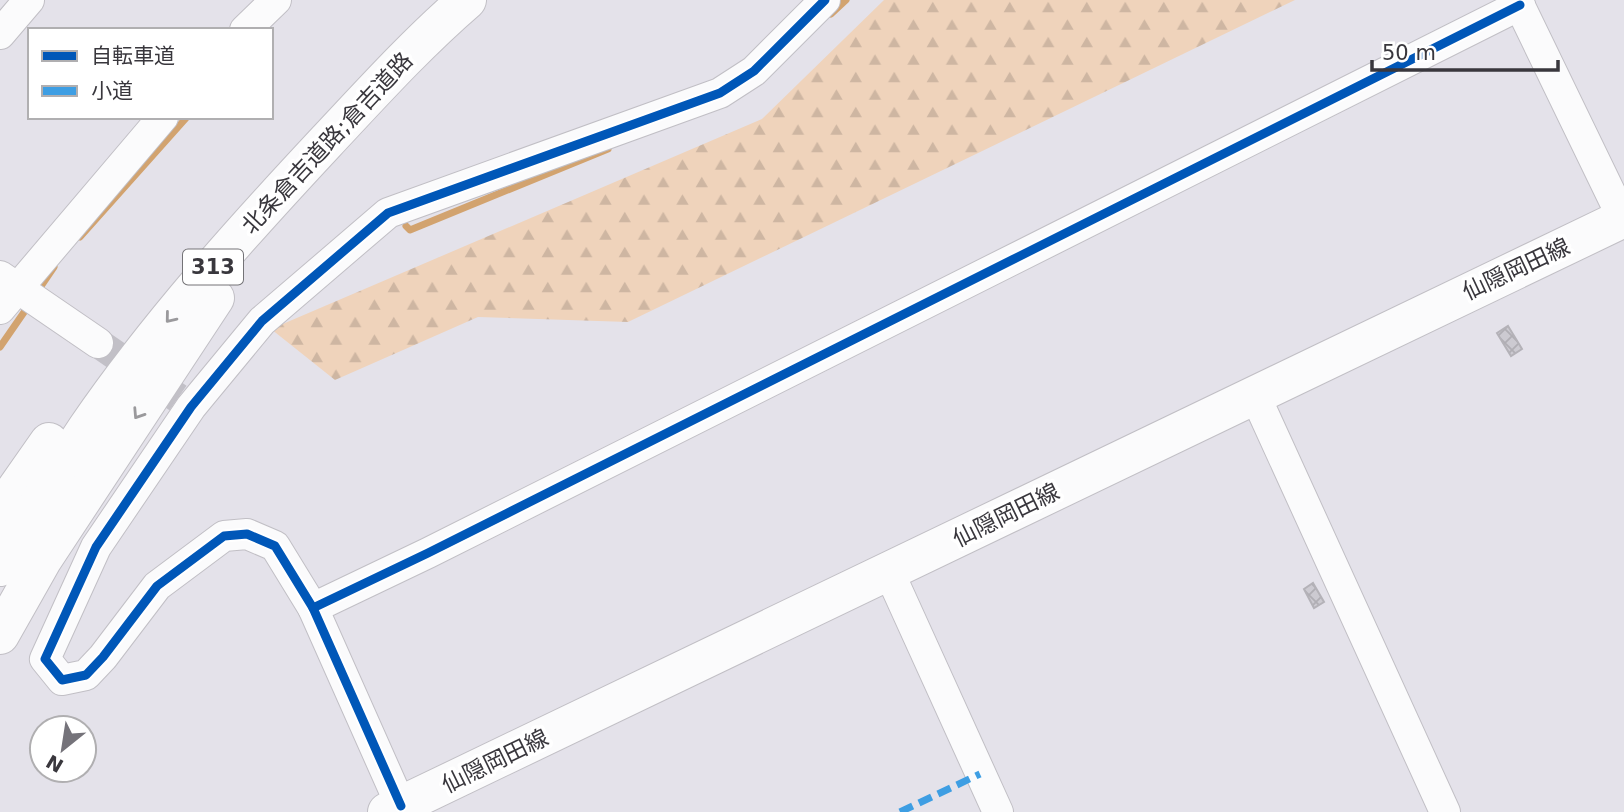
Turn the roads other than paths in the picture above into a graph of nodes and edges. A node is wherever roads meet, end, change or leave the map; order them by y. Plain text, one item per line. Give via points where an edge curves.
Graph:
1 (29, 0) edge
2 (276, 0) edge
3 (436, 0) edge
4 (467, 0) edge
5 (825, 0) edge
6 (1518, 2) edge
7 (247, 28) edge
8 (0, 34) edge
9 (161, 119) edge
10 (297, 173) junction
11 (1624, 219) edge
12 (6, 290) edge
13 (98, 343) tunnel mouth
14 (1254, 394) junction
15 (69, 414) junction
16 (0, 512) edge
17 (0, 525) edge
18 (0, 567) edge
19 (889, 572) junction
20 (313, 608) junction
21 (0, 635) edge
22 (394, 809) edge
23 (998, 812) edge
24 (1445, 812) edge

1 - 8 street
2 - 7 street
3 - 15 main road, 北条倉吉道路;倉吉道路 / 313 via 279,156 193,250
4 - 10 main road, 北条倉吉道路;倉吉道路 / 313
5 - 20 street via 754,71 720,93 388,213 262,321 185,403 96,547 45,659 62,680 86,674 157,586 224,536 247,534 275,546
6 - 11 street
6 - 20 street
9 - 12 street
10 -> 18 main road, 北条倉吉道路;倉吉道路 / 313 via 164,326 88,427
10 -> 21 main road via 43,559
11 - 14 main road, 仙隠岡田線
12 - 13 street
14 - 19 main road, 仙隠岡田線
14 - 24 street
15 - 16 main road
15 - 17 main road, 北条倉吉道路;倉吉道路 / 313
19 - 22 main road, 仙隠岡田線
19 - 23 street
20 - 22 street

